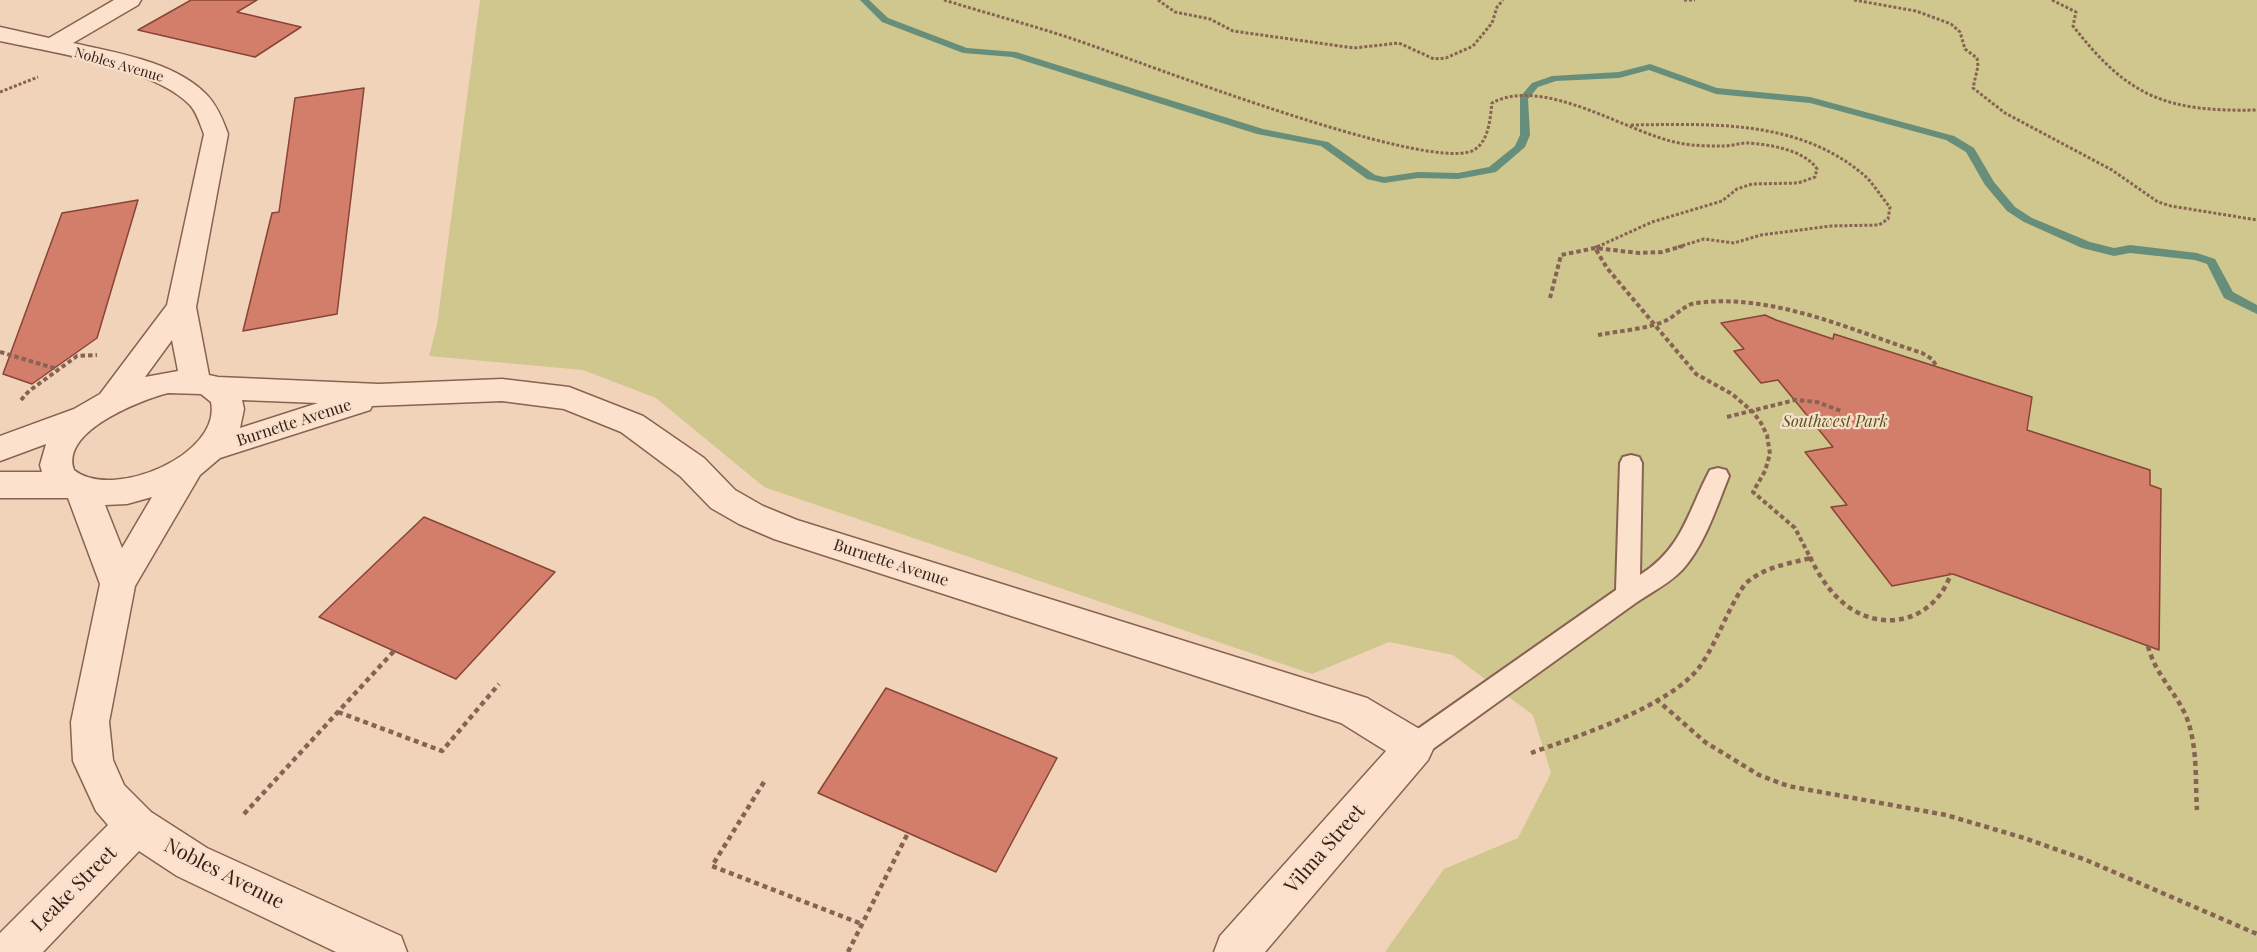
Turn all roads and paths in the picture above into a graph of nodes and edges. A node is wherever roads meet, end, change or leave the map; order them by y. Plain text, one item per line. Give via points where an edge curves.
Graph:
1 (130, 0) edge
2 (944, 0) edge
3 (1158, 0) edge
4 (1503, 0) edge
5 (1684, 0) edge
6 (1695, 0) edge
7 (1854, 0) edge
8 (2052, 0) edge
9 (0, 34) edge
10 (51, 46) junction
11 (38, 77) dead end
12 (0, 92) edge
13 (2257, 110) edge
14 (1627, 125) junction
15 (2257, 220) edge
16 (1595, 248) junction
17 (1607, 268) joint
18 (1550, 298) dead end
19 (181, 307) junction
20 (1653, 324) junction
21 (1598, 335) dead end
22 (0, 352) edge
23 (106, 354) dead end
24 (1937, 367) dead end
25 (58, 369) junction
26 (205, 385) junction
27 (379, 395) junction
28 (14, 408) dead end
29 (98, 409) junction
30 (1750, 411) junction
31 (1841, 411) dead end
32 (1727, 417) dead end
33 (0, 449) edge
34 (199, 459) junction
35 (1631, 464) dead end
36 (1718, 476) dead end
37 (0, 485) edge
38 (75, 488) junction
39 (1811, 558) junction
40 (1951, 573) dead end
41 (118, 584) junction
42 (1628, 595) junction
43 (2148, 646) dead end
44 (394, 651) dead end
45 (499, 684) dead end
46 (1656, 699) junction
47 (338, 712) junction
48 (1414, 747) junction
49 (1531, 753) dead end
50 (764, 782) dead end
51 (2197, 810) dead end
52 (244, 814) dead end
53 (136, 826) junction
54 (908, 833) dead end
55 (862, 924) junction
56 (2257, 934) edge
57 (12, 952) edge
58 (385, 952) edge
59 (848, 952) edge
60 (1236, 952) edge

1 - 10 street
2 - 14 path via 1376,140 1437,153 1471,151 1482,143 1490,124 1492,102 1505,96 1544,98 1595,111
3 - 4 path via 1175,12 1210,19 1233,31 1354,48 1399,43 1434,59 1473,46 1492,23
5 - 6 path
7 - 15 path via 1916,11 1951,24 1960,32 1965,49 1977,58 1973,88 2033,130 2112,170 2147,196 2169,206
8 - 13 path via 2076,12 2073,26 2082,39 2094,55 2132,87 2183,108 2214,112
9 - 10 street, Nobles Avenue
10 - 19 street, Nobles Avenue via 169,79 192,93 207,110 216,134
11 - 12 path
14 - 16 path via 1682,144 1746,143 1799,153 1812,161 1817,169 1815,177 1798,183 1752,184 1737,189 1722,201 1652,222
14 - 16 path via 1758,126 1810,140 1865,176 1890,207 1888,219 1879,225 1821,228 1734,243 1704,239 1662,252
16 - 17 path
16 - 18 path via 1561,255
17 - 20 path
19 - 26 street, Nobles Avenue
19 - 29 street, Nobles Avenue
20 - 21 path
20 - 24 path via 1693,303 1706,301 1771,306 1922,353
20 - 30 path via 1696,374 1737,397
22 - 25 path
23 - 25 path via 77,356
25 - 28 path
26 - 27 street, Burnette Avenue
26 - 29 street, Burnette Avenue via 168,382 140,388
26 - 34 street, Nobles Avenue via 227,399 229,416 224,432
27 - 34 street, Burnette Avenue
27 - 48 street, Burnette Avenue via 502,390 569,398 632,424 692,467 723,499 751,516 1353,710
29 - 33 street
29 - 38 street, Nobles Avenue via 67,436 57,456 57,472
30 - 31 path via 1804,400
30 - 32 path
30 - 39 path via 1766,433 1770,450 1766,471 1754,492 1796,530
34 - 38 street, Burnette Avenue via 162,481 134,490 107,494
34 - 41 street, Nobles Avenue
35 - 42 lane
36 - 42 lane via 1676,562
37 - 38 street
38 - 41 street
39 - 40 path via 1829,591 1841,602 1862,615 1881,620 1923,614 1948,585
39 - 46 path via 1753,576 1692,675
41 - 53 street, Nobles Avenue via 90,722 93,761 110,798
42 - 48 lane
43 - 51 path via 2151,662 2189,724
44 - 47 path
45 - 47 path via 442,751
46 - 49 path via 1586,733
46 - 56 path via 1706,742 1758,775 1788,786 1946,815 2024,838 2086,860
47 - 52 path
48 - 60 street, Vilma Street
50 - 55 path via 712,866
53 - 57 street, Leake Street
53 - 58 street, Nobles Avenue via 192,862
54 - 55 path
55 - 59 path

